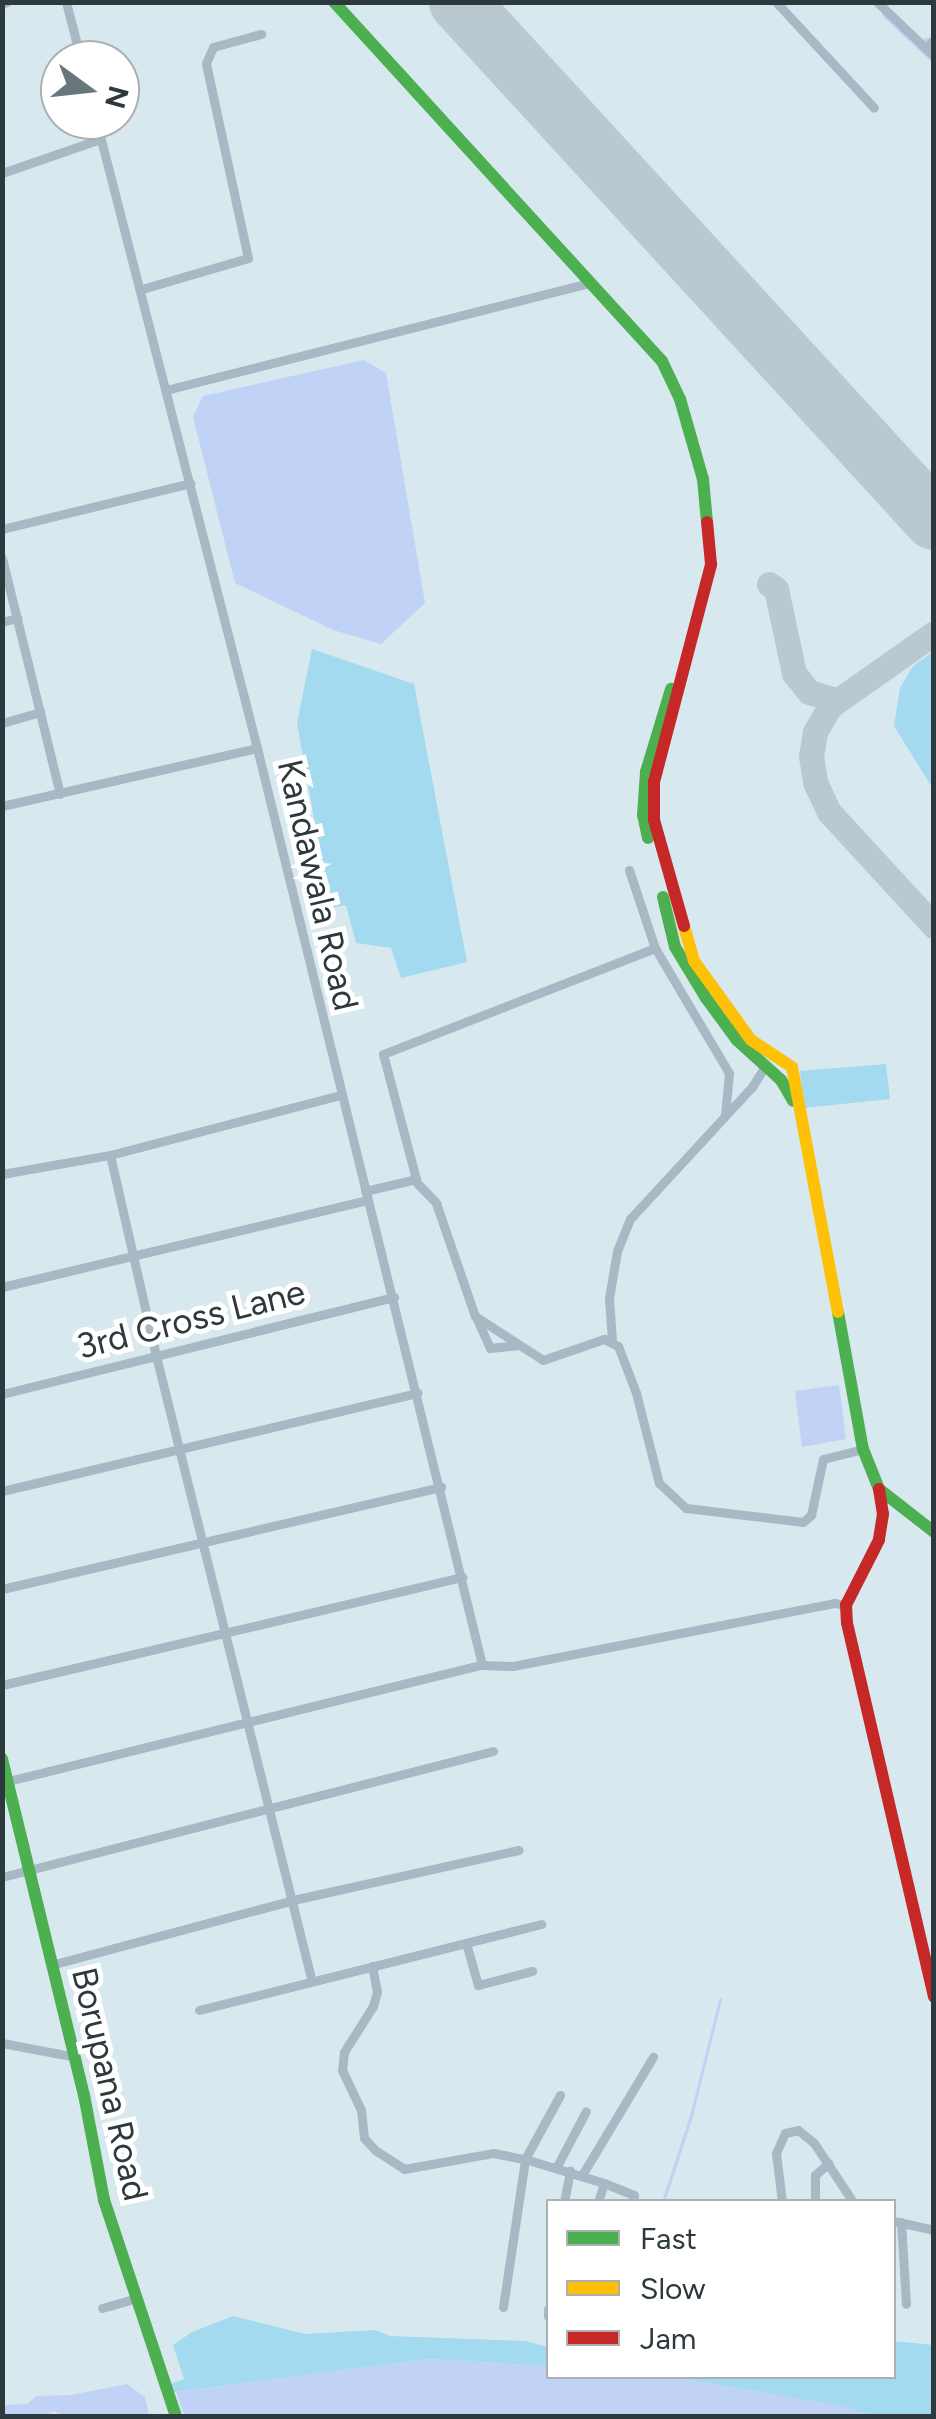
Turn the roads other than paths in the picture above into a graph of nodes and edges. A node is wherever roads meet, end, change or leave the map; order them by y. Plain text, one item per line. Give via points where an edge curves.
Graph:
1 (66, 2) edge
2 (334, 2) edge
3 (776, 2) edge
4 (877, 2) edge
5 (261, 34) dead end
6 (75, 40) edge
7 (934, 56) edge
8 (874, 108) dead end
9 (97, 140) edge
10 (100, 140) edge
11 (2, 173) edge
12 (592, 282) junction
13 (142, 289) junction
14 (166, 390) junction
15 (190, 484) junction
16 (2, 530) edge
17 (2, 558) edge
18 (17, 618) junction
19 (2, 622) edge
20 (40, 712) junction
21 (2, 722) edge
22 (257, 748) junction
23 (60, 794) junction
24 (2, 806) edge
25 (629, 870) dead end
26 (654, 948) junction
27 (765, 1061) junction
28 (783, 1079) junction
29 (752, 1088) junction
30 (340, 1095) junction
31 (725, 1115) junction
32 (110, 1154) junction
33 (2, 1174) edge
34 (416, 1179) junction
35 (366, 1196) junction
36 (134, 1255) junction
37 (2, 1286) edge
38 (394, 1296) junction
39 (475, 1316) junction
40 (612, 1341) junction
41 (519, 1344) junction
42 (156, 1356) junction
43 (418, 1393) junction
44 (2, 1394) edge
45 (863, 1449) junction
46 (181, 1450) junction
47 (441, 1486) junction
48 (879, 1488) junction
49 (2, 1491) edge
50 (934, 1532) edge
51 (202, 1539) junction
52 (462, 1577) junction
53 (2, 1589) edge
54 (846, 1604) junction
55 (223, 1631) junction
56 (482, 1665) junction
57 (2, 1684) edge
58 (246, 1721) junction
59 (493, 1751) dead end
60 (2, 1760) edge
61 (5, 1782) edge
62 (268, 1812) junction
63 (519, 1850) dead end
64 (28, 1871) junction
65 (2, 1876) edge
66 (293, 1900) junction
67 (541, 1924) dead end
68 (466, 1943) junction
69 (51, 1965) junction
70 (372, 1966) junction
71 (532, 1971) dead end
72 (311, 1978) junction
73 (934, 1997) edge
74 (199, 2010) dead end
75 (2, 2043) edge
76 (76, 2057) junction
77 (653, 2057) dead end
78 (560, 2095) dead end
79 (586, 2111) dead end
80 (525, 2159) junction
81 (829, 2164) junction
82 (556, 2168) junction
83 (570, 2171) junction
84 (582, 2175) junction
85 (604, 2183) junction
86 (633, 2198) edge
87 (565, 2199) edge
88 (599, 2199) edge
89 (782, 2199) edge
90 (816, 2199) edge
91 (851, 2199) edge
92 (897, 2222) edge
93 (934, 2230) edge
94 (137, 2298) junction
95 (906, 2304) dead end
96 (503, 2307) dead end
97 (102, 2308) dead end
98 (176, 2416) edge

1 - 6 street
2 - 12 main road
3 - 8 street
4 - 7 street
5 - 13 street via 213,47 206,63 248,258
9 - 11 street
10 - 13 street, Kandawala Road
12 - 14 street
12 - 27 main road via 662,361 703,480 711,539 700,608 654,782 654,820 694,961
13 - 14 street, Kandawala Road
14 - 15 street, Kandawala Road
15 - 16 street
15 - 22 street, Kandawala Road
17 - 18 street
18 - 19 street
18 - 20 street
20 - 21 street
20 - 23 street
22 - 23 street
22 - 30 street, Kandawala Road
23 - 24 street
25 - 26 street
26 - 31 street via 729,1073
26 - 34 street via 383,1054
27 - 28 main road
27 - 28 main road via 792,1067
27 - 29 street
28 - 29 street
28 - 45 main road via 798,1114
29 - 31 street
30 - 32 street
30 - 35 street, Kandawala Road
31 - 40 street via 638,1206 622,1234 609,1298
32 - 33 street
32 - 36 street
34 - 35 street
34 - 39 street via 436,1203
35 - 36 street
35 - 38 street, Kandawala Road
36 - 37 street
36 - 42 street
38 - 42 street, 3rd Cross Lane
38 - 43 street, Kandawala Road
39 - 41 street
39 - 41 street via 490,1348
40 - 41 street via 543,1360
40 - 45 street via 628,1366 658,1483 686,1508 803,1522 811,1515 822,1459
42 - 44 street, 3rd Cross Lane
42 - 46 street
43 - 46 street
43 - 47 street, Kandawala Road
45 - 48 main road
46 - 49 street
46 - 51 street
47 - 51 street
47 - 52 street, Kandawala Road
48 - 50 main road
48 - 54 main road via 879,1540
51 - 53 street
51 - 55 street
52 - 55 street
52 - 56 street, Kandawala Road
54 - 56 street via 513,1666
54 - 73 main road
55 - 57 street
55 - 58 street
56 - 58 street
58 - 61 street
58 - 62 street
59 - 62 street
60 - 61 main road, Borupana Road
61 - 64 main road, Borupana Road
62 - 64 street
62 - 66 street
63 - 66 street
64 - 65 street
64 - 69 main road, Borupana Road
66 - 69 street
66 - 72 street
67 - 68 street
68 - 70 street
68 - 71 street via 478,1985
69 - 76 main road, Borupana Road
70 - 72 street
70 - 80 street via 373,2006 342,2065 365,2121 364,2138 404,2168 493,2153
72 - 74 street
75 - 76 street
76 - 94 main road, Borupana Road via 104,2200
77 - 84 street
78 - 80 street
79 - 82 street
80 - 82 street
80 - 96 street
81 - 89 street via 798,2130 785,2133 776,2153
81 - 90 street via 815,2175
81 - 91 street
82 - 83 street
83 - 84 street
83 - 87 street
84 - 85 street
85 - 86 street
85 - 88 street
92 - 93 street
92 - 95 street
94 - 97 street
94 - 98 main road, Borupana Road

